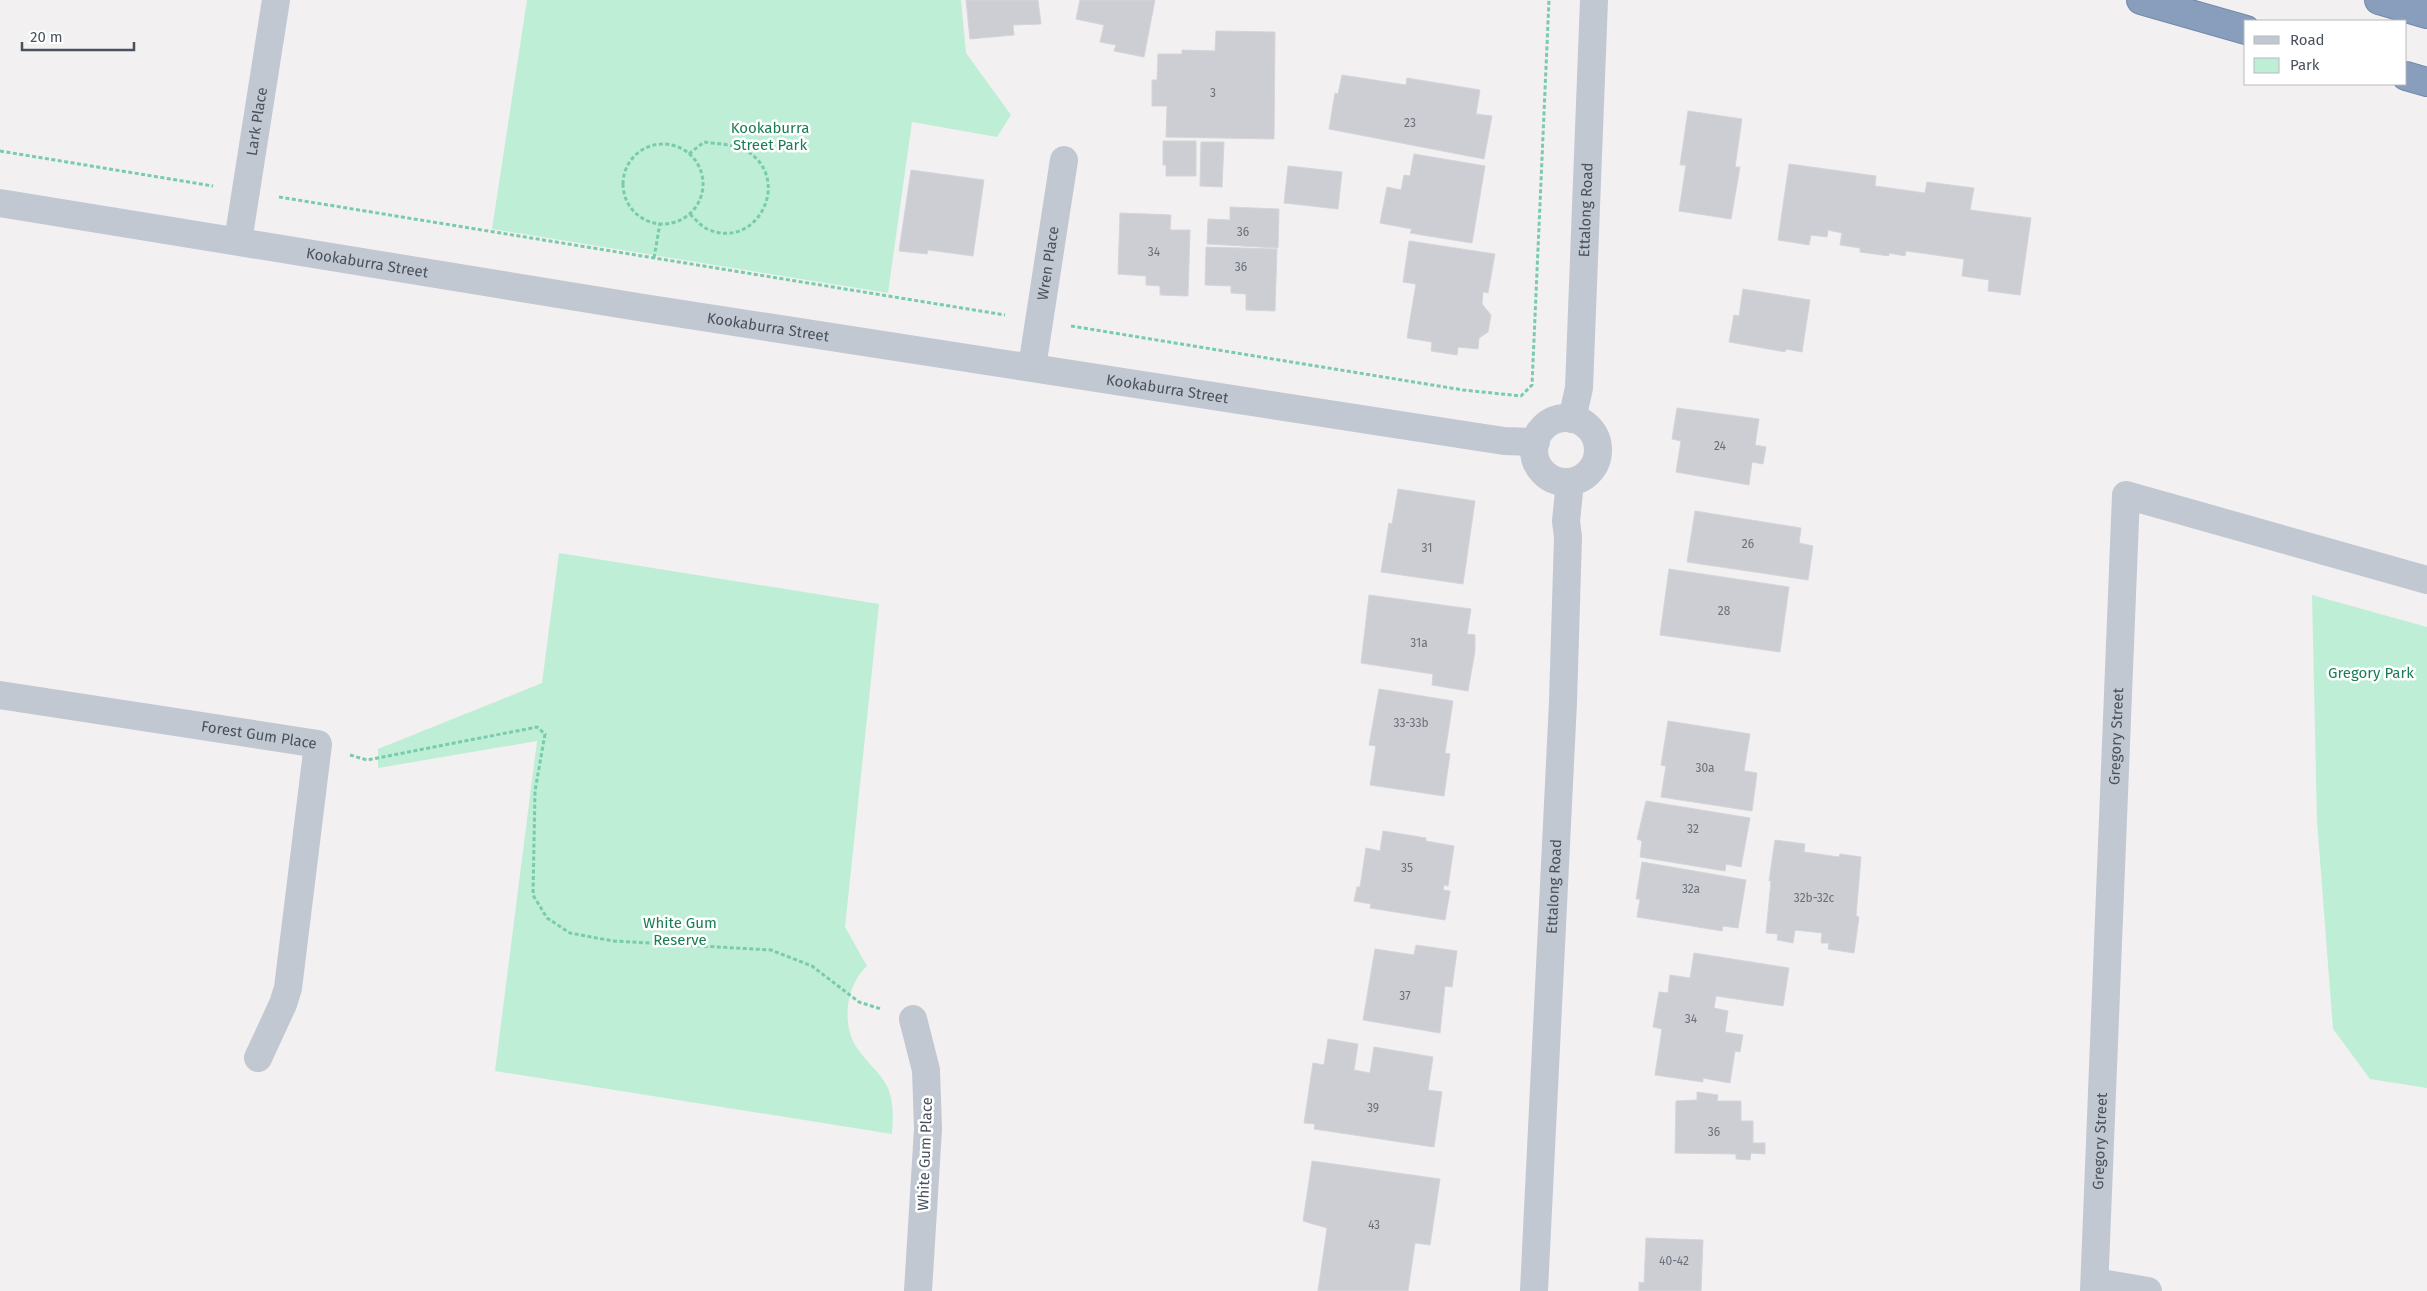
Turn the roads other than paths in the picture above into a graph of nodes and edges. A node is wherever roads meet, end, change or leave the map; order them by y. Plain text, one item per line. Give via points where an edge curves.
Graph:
1 (276, 0) edge
2 (1594, 0) edge
3 (2140, 0) edge
4 (2379, 0) edge
5 (2427, 14) edge
6 (2244, 29) edge
7 (2407, 76) edge
8 (2427, 82) edge
9 (1064, 160) dead end
10 (0, 203) edge
11 (238, 241) junction
12 (1032, 367) junction
13 (1572, 419) junction
14 (1536, 442) junction
15 (1570, 482) junction
16 (2427, 580) edge
17 (0, 695) edge
18 (913, 1019) road end
19 (258, 1058) dead end
20 (2095, 1287) edge
21 (918, 1291) edge
22 (1534, 1291) edge
23 (2148, 1291) edge

1 - 11 street, Lark Place
2 - 13 street, Ettalong Road via 1579,388
3 - 6 highway
4 - 5 highway
7 - 8 highway
9 - 12 street, Wren Place
10 - 11 street, Kookaburra Street
11 - 12 street, Kookaburra Street via 644,308
12 - 14 street, Kookaburra Street via 1504,440
13 - 14 street via 1552,422
13 - 15 street via 1589,428 1598,446 1594,466 1588,474
14 - 15 street via 1535,454 1543,472 1560,482
15 - 22 street, Ettalong Road
16 - 20 street, Gregory Street via 2126,495
17 - 19 street, Forest Gum Place via 318,744 288,988
18 - 21 street, White Gum Place via 926,1070 928,1129
20 - 23 street

